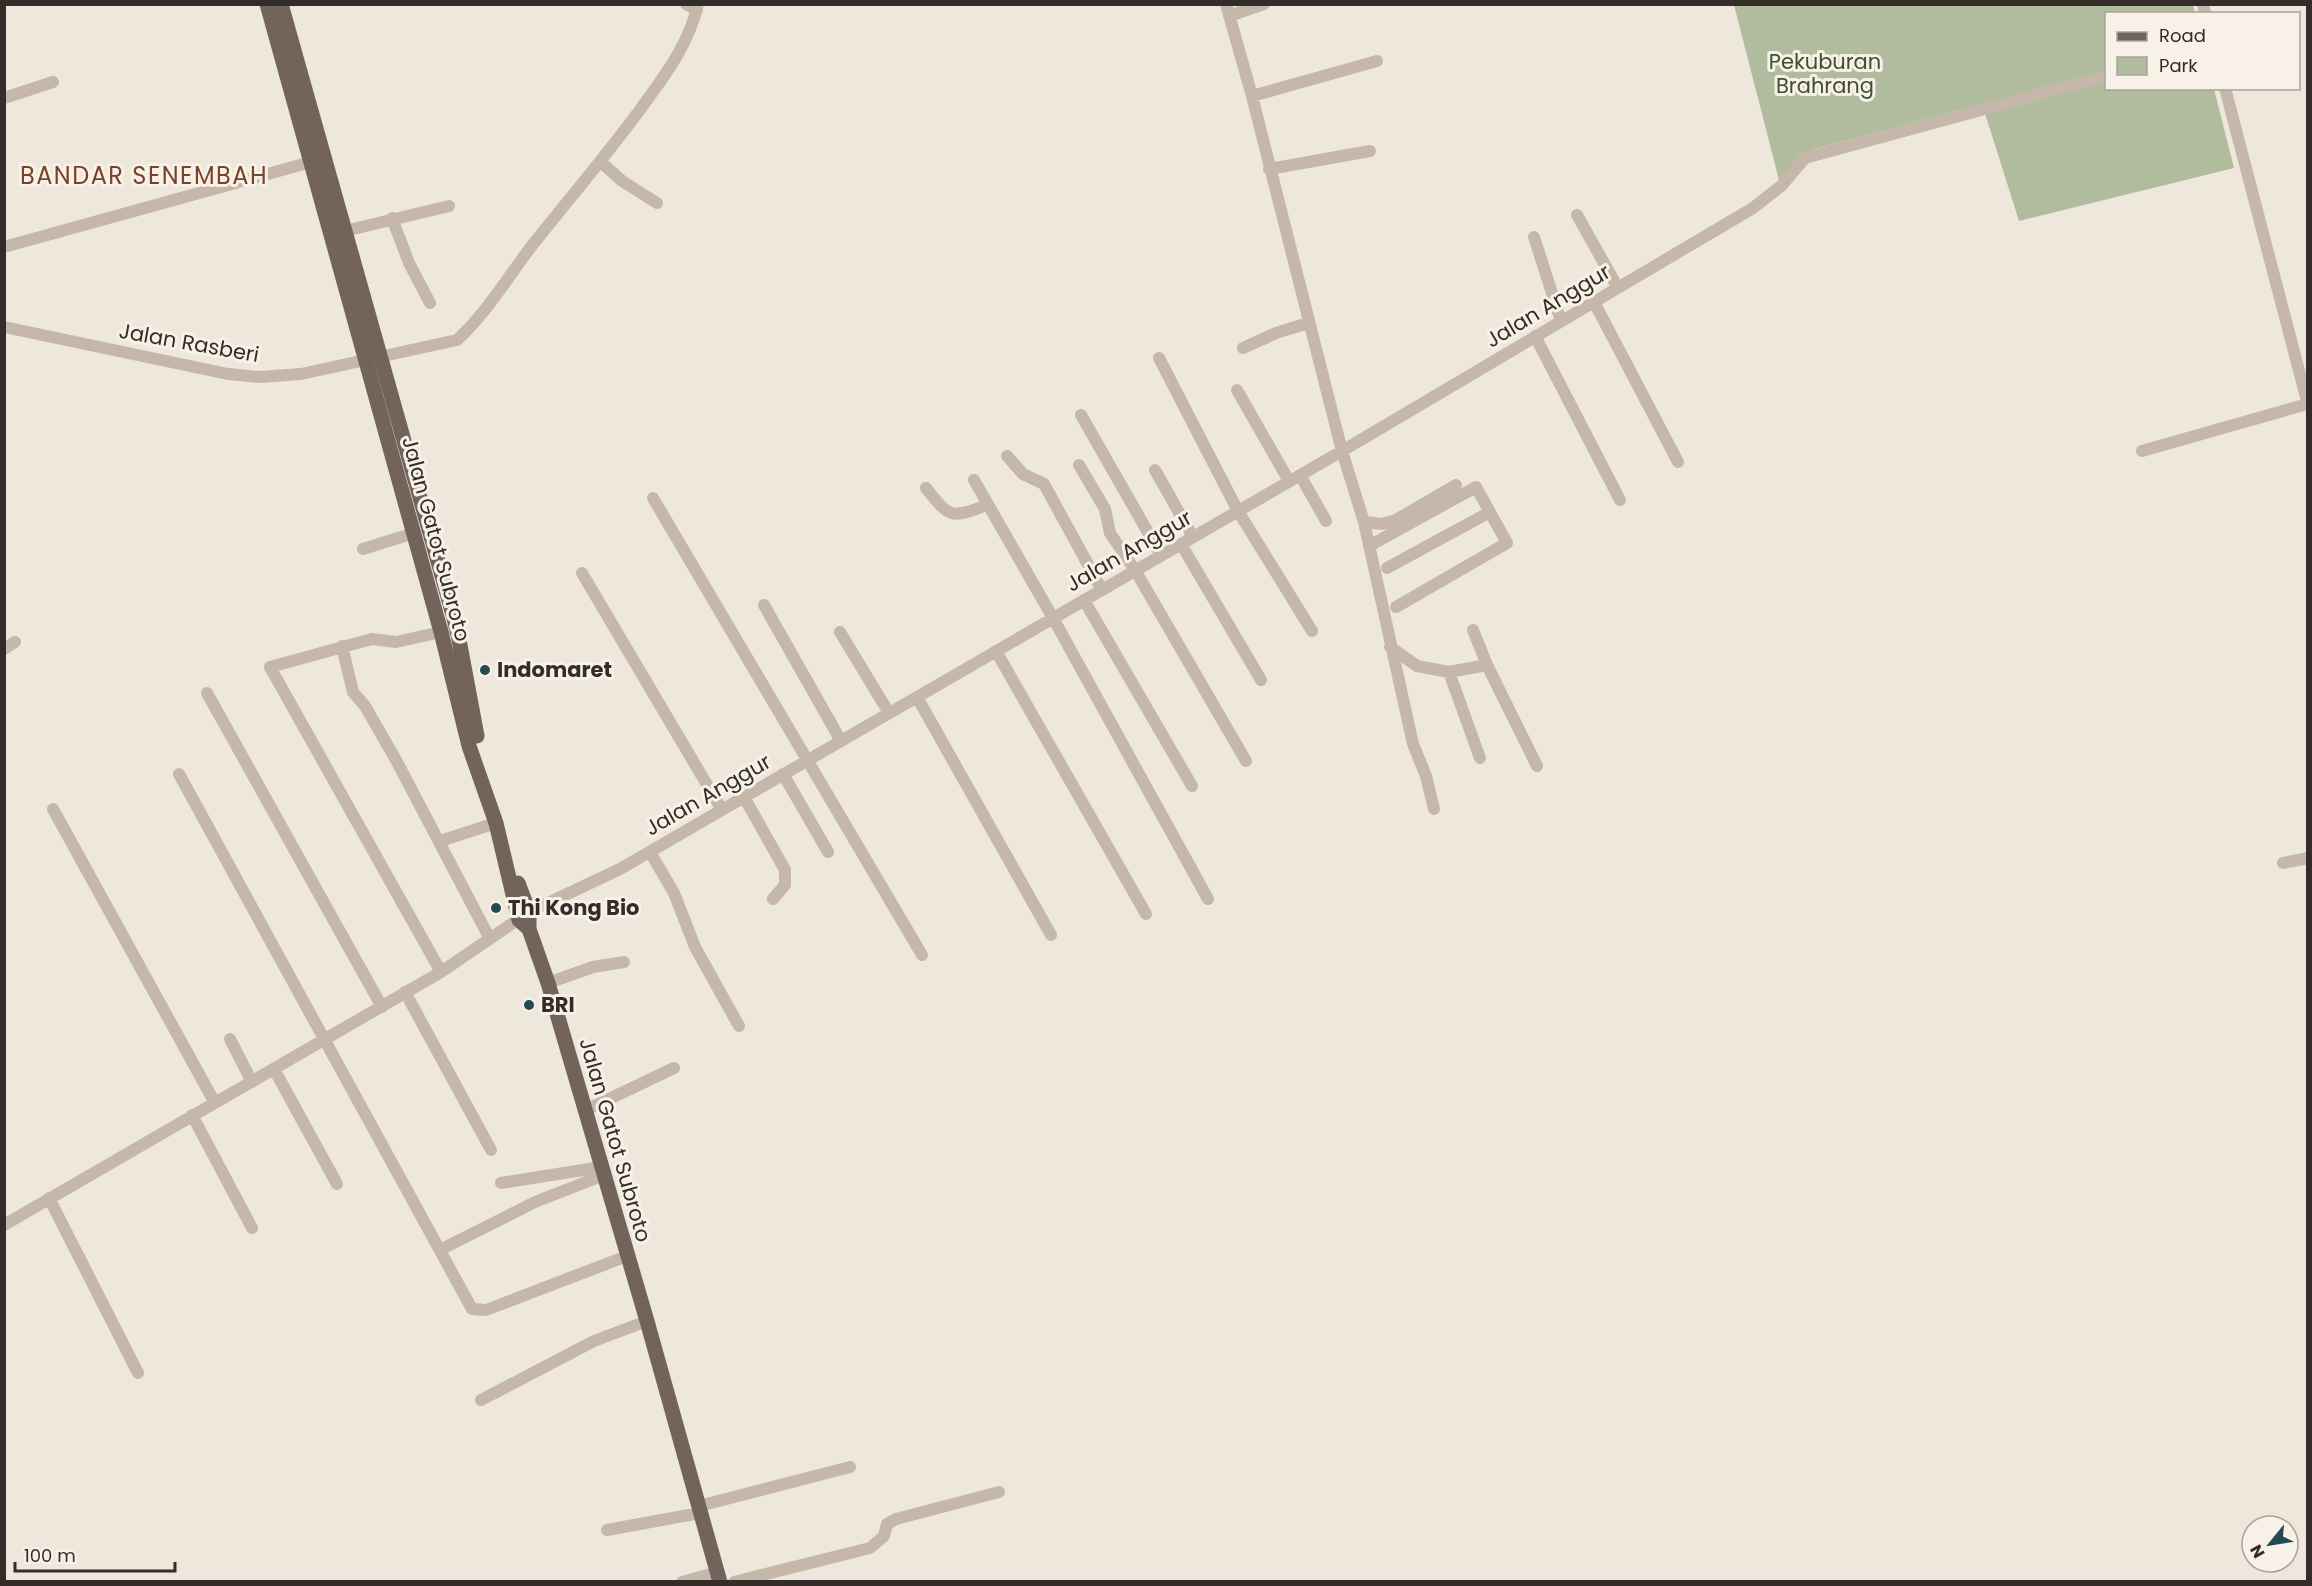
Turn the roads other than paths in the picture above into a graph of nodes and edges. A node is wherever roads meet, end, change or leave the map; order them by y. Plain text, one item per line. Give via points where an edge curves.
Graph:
1 (267, 4) edge
2 (281, 4) edge
3 (1264, 4) edge
4 (694, 6) edge
5 (1228, 10) edge
6 (1377, 61) dead end
7 (2105, 76) edge
8 (53, 82) dead end
9 (2226, 90) edge
10 (1252, 96) junction
11 (4, 98) edge
12 (1370, 151) dead end
13 (311, 162) junction
14 (601, 162) junction
15 (1269, 169) junction
16 (657, 204) dead end
17 (448, 206) dead end
18 (1577, 215) dead end
19 (392, 218) junction
20 (345, 231) junction
21 (1534, 237) dead end
22 (4, 247) edge
23 (1618, 288) junction
24 (1594, 302) junction
25 (430, 303) dead end
26 (1561, 321) junction
27 (1308, 323) junction
28 (4, 327) edge
29 (1536, 336) junction
30 (1243, 348) dead end
31 (373, 357) junction
32 (1159, 358) dead end
33 (1237, 390) dead end
34 (2307, 404) edge
35 (1081, 415) dead end
36 (1342, 450) junction
37 (2142, 452) dead end
38 (1008, 456) dead end
39 (1678, 462) dead end
40 (1079, 465) dead end
41 (1155, 470) dead end
42 (1294, 478) junction
43 (974, 480) dead end
44 (1456, 485) dead end
45 (926, 488) dead end
46 (653, 498) dead end
47 (1620, 500) dead end
48 (987, 505) junction
49 (1238, 511) junction
50 (1490, 512) junction
51 (1326, 521) dead end
52 (1364, 522) junction
53 (414, 533) junction
54 (1193, 537) junction
55 (1181, 544) junction
56 (1369, 546) junction
57 (363, 549) dead end
58 (1161, 555) junction
59 (1387, 568) dead end
60 (1135, 570) junction
61 (582, 573) dead end
62 (1102, 590) junction
63 (1084, 600) junction
64 (764, 605) dead end
65 (1396, 607) dead end
66 (1053, 618) junction
67 (457, 629) junction
68 (1473, 630) dead end
69 (1312, 631) dead end
70 (441, 632) junction
71 (840, 632) dead end
72 (342, 646) junction
73 (1390, 647) junction
74 (996, 651) junction
75 (1487, 665) junction
76 (1449, 672) junction
77 (1261, 680) dead end
78 (207, 693) dead end
79 (917, 697) junction
80 (889, 713) junction
81 (841, 741) junction
82 (474, 744) junction
83 (1480, 758) dead end
84 (808, 760) junction
85 (1246, 761) dead end
86 (1537, 766) dead end
87 (179, 774) dead end
88 (783, 774) junction
89 (1192, 786) dead end
90 (744, 797) junction
91 (52, 809) dead end
92 (1434, 809) dead end
93 (722, 810) junction
94 (495, 823) junction
95 (440, 841) junction
96 (650, 852) junction
97 (828, 852) dead end
98 (2307, 858) edge
99 (2283, 863) dead end
100 (773, 899) dead end
101 (1208, 899) dead end
102 (1146, 914) dead end
103 (526, 920) junction
104 (1051, 935) dead end
105 (490, 939) junction
106 (922, 955) dead end
107 (624, 962) dead end
108 (441, 972) junction
109 (548, 983) junction
110 (405, 992) junction
111 (382, 1007) junction
112 (739, 1026) dead end
113 (230, 1039) dead end
114 (324, 1039) junction
115 (674, 1068) dead end
116 (274, 1069) junction
117 (252, 1082) junction
118 (215, 1103) junction
119 (585, 1110) junction
120 (192, 1115) junction
121 (491, 1150) dead end
122 (603, 1171) junction
123 (501, 1183) dead end
124 (337, 1184) dead end
125 (49, 1198) junction
126 (4, 1225) edge
127 (252, 1228) dead end
128 (440, 1250) junction
129 (627, 1256) junction
130 (647, 1321) junction
131 (138, 1373) dead end
132 (481, 1400) dead end
133 (850, 1467) dead end
134 (999, 1492) dead end
135 (699, 1509) junction
136 (607, 1530) dead end
137 (719, 1577) edge
138 (682, 1581) edge
139 (734, 1581) edge

1 - 13 main road, Jalan Gatot Subroto
2 - 20 main road
3 - 5 street
4 - 14 street, Jalan Rasberi via 678,55
5 - 10 street
6 - 10 street
7 - 23 street, Jalan Anggur via 1805,158 1753,208
8 - 11 street
9 - 34 street
10 - 15 street
12 - 15 street
13 - 22 street
13 - 31 main road, Jalan Gatot Subroto
14 - 16 street
14 - 31 street, Jalan Rasberi via 457,340
15 - 27 street
17 - 19 street
18 - 23 street
19 - 20 street
19 - 25 street
20 - 31 main road
21 - 26 street
23 - 24 street, Jalan Anggur
24 - 26 street, Jalan Anggur
24 - 39 street
26 - 29 street, Jalan Anggur
27 - 30 street
27 - 36 street
28 - 31 street, Jalan Rasberi via 228,374 259,377 302,374
29 - 36 street, Jalan Anggur
29 - 47 street
31 - 53 main road, Jalan Gatot Subroto
31 - 67 main road
32 - 49 street
33 - 42 street
34 - 37 street
35 - 58 street
36 - 42 street, Jalan Anggur
36 - 52 street
38 - 62 street via 1023,474 1044,484
40 - 60 street via 1105,509 1110,533
41 - 54 street
42 - 49 street, Jalan Anggur
42 - 51 street
43 - 48 street
44 - 52 street via 1396,520 1382,524
45 - 48 street via 945,512 955,515
46 - 84 street
48 - 66 street
49 - 54 street, Jalan Anggur
49 - 69 street
50 - 56 street via 1476,487
50 - 59 street
50 - 65 street via 1507,543
52 - 56 street
53 - 57 street
53 - 70 main road, Jalan Gatot Subroto
54 - 55 street, Jalan Anggur
55 - 58 street, Jalan Anggur
55 - 77 street
56 - 73 street
58 - 60 street, Jalan Anggur
60 - 62 street, Jalan Anggur
60 - 85 street
61 - 93 street
62 - 63 street, Jalan Anggur
63 - 66 street, Jalan Anggur
63 - 89 street
64 - 81 street
66 - 74 street, Jalan Anggur
66 - 101 street
67 - 70 street
67 - 82 main road
68 - 75 street
70 - 72 street via 396,642 372,639
70 - 82 main road, Jalan Gatot Subroto
71 - 80 street
72 - 95 street via 353,692 365,706
72 - 108 street via 270,667
73 - 76 street via 1417,666
73 - 92 street via 1413,744
74 - 79 street, Jalan Anggur
74 - 102 street
75 - 76 street
75 - 86 street
76 - 83 street
78 - 111 street
79 - 80 street, Jalan Anggur
79 - 104 street
80 - 81 street, Jalan Anggur
81 - 84 street, Jalan Anggur
82 - 94 main road, Jalan Gatot Subroto
82 - 103 main road
84 - 88 street, Jalan Anggur
84 - 106 street
87 - 114 street
88 - 90 street, Jalan Anggur
88 - 97 street
90 - 93 street, Jalan Anggur
90 - 100 street via 785,870 785,885
91 - 118 street
93 - 96 street, Jalan Anggur
94 - 95 street
94 - 103 main road, Jalan Gatot Subroto
95 - 105 street
96 - 103 street, Jalan Anggur
96 - 112 street via 674,893 695,947
98 - 99 street
103 - 105 street, Jalan Anggur
103 - 109 main road, Jalan Gatot Subroto
105 - 108 street, Jalan Anggur
107 - 109 street via 593,967
108 - 110 street, Jalan Anggur
109 - 119 main road, Jalan Gatot Subroto
110 - 111 street, Jalan Anggur
110 - 121 street
111 - 114 street, Jalan Anggur
113 - 117 street
114 - 116 street, Jalan Anggur
114 - 128 street
115 - 119 street
116 - 117 street, Jalan Anggur
116 - 124 street
117 - 118 street, Jalan Anggur
118 - 120 street, Jalan Anggur
119 - 122 main road, Jalan Gatot Subroto
120 - 125 street, Jalan Anggur
120 - 127 street
122 - 123 street
122 - 128 street
122 - 129 main road, Jalan Gatot Subroto
125 - 126 street, Jalan Anggur
125 - 131 street
128 - 129 street via 470,1305 478,1311
129 - 130 main road, Jalan Gatot Subroto
130 - 132 street via 594,1341
130 - 135 main road, Jalan Gatot Subroto
133 - 135 street
134 - 139 street via 896,1519 887,1524 884,1536 870,1548
135 - 136 street
135 - 137 main road, Jalan Gatot Subroto
137 - 138 street

